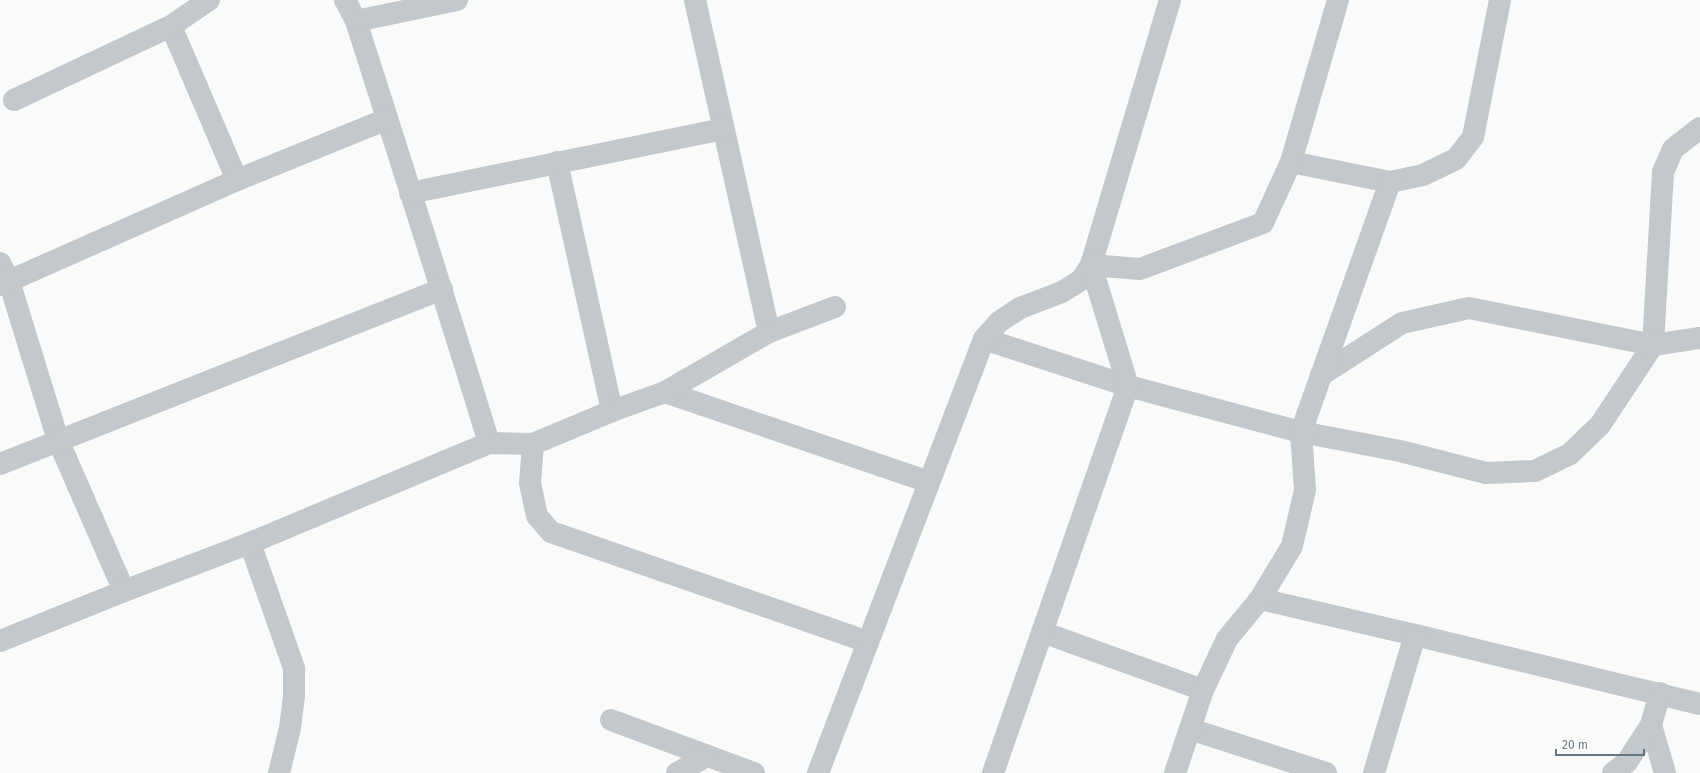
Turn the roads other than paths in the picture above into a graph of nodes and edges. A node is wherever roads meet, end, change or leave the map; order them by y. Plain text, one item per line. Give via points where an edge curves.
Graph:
1 (209, 0) edge
2 (345, 0) edge
3 (457, 0) edge
4 (695, 0) edge
5 (1170, 0) edge
6 (1338, 0) edge
7 (1500, 0) edge
8 (356, 21) junction
9 (171, 26) junction
10 (14, 100) dead end
11 (387, 118) junction
12 (1700, 128) edge
13 (723, 129) junction
14 (557, 162) junction
15 (1291, 162) junction
16 (237, 180) junction
17 (1390, 182) junction
18 (410, 193) junction
19 (1091, 265) junction
20 (3, 277) edge
21 (442, 289) junction
22 (836, 307) dead end
23 (770, 332) junction
24 (1700, 338) edge
25 (984, 339) junction
26 (1653, 345) junction
27 (1321, 375) junction
28 (1128, 386) junction
29 (666, 392) junction
30 (612, 411) junction
31 (1301, 432) junction
32 (58, 440) junction
33 (489, 444) junction
34 (534, 444) junction
35 (0, 464) edge
36 (929, 482) junction
37 (250, 543) junction
38 (124, 591) junction
39 (1260, 599) junction
40 (1042, 632) junction
41 (1415, 635) junction
42 (0, 640) edge
43 (868, 642) junction
44 (1204, 690) junction
45 (1660, 693) junction
46 (1700, 704) edge
47 (611, 720) dead end
48 (1651, 725) junction
49 (1190, 729) junction
50 (707, 756) junction
51 (279, 773) edge
52 (677, 773) edge
53 (754, 773) edge
54 (818, 773) edge
55 (993, 773) edge
56 (1175, 773) edge
57 (1326, 773) edge
58 (1374, 773) edge
59 (1613, 773) edge
60 (1666, 773) edge

1 - 9 street
2 - 8 street
3 - 8 street
4 - 13 street
5 - 19 street
6 - 15 street
7 - 17 street via 1473,137 1456,158 1423,175
8 - 11 street
9 - 10 street
9 - 16 street
11 - 16 street
11 - 18 street
12 - 26 street via 1673,149 1663,172
13 - 14 street
13 - 23 street
14 - 18 street
14 - 30 street
15 - 17 street
15 - 19 street via 1263,223 1140,269
16 - 20 street
17 - 27 street
18 - 21 street
19 - 25 street via 1080,280 1062,292 1020,308 999,322
19 - 28 street
20 - 32 street
21 - 32 street
21 - 33 street
22 - 23 street
23 - 29 street
24 - 26 street
25 - 28 street
25 - 36 street
26 - 27 street via 1469,308 1402,324
26 - 31 street via 1600,425 1570,454 1535,471 1486,473 1400,451
27 - 31 street
28 - 31 street
28 - 40 street
29 - 30 street
29 - 36 street
30 - 34 street
31 - 39 street via 1305,490 1292,546
32 - 35 street
32 - 38 street
33 - 34 street
33 - 37 street
34 - 43 street via 530,482 537,516 551,532
36 - 43 street
37 - 38 street
37 - 51 street via 294,668 290,728
38 - 42 street
39 - 41 street
39 - 44 street via 1227,639
40 - 44 street
40 - 55 street
41 - 45 street
41 - 58 street
43 - 54 street
44 - 49 street
45 - 46 street
45 - 48 street
47 - 50 street
48 - 59 street via 1627,762
48 - 60 street
49 - 56 street
49 - 57 street
50 - 52 street
50 - 53 street

